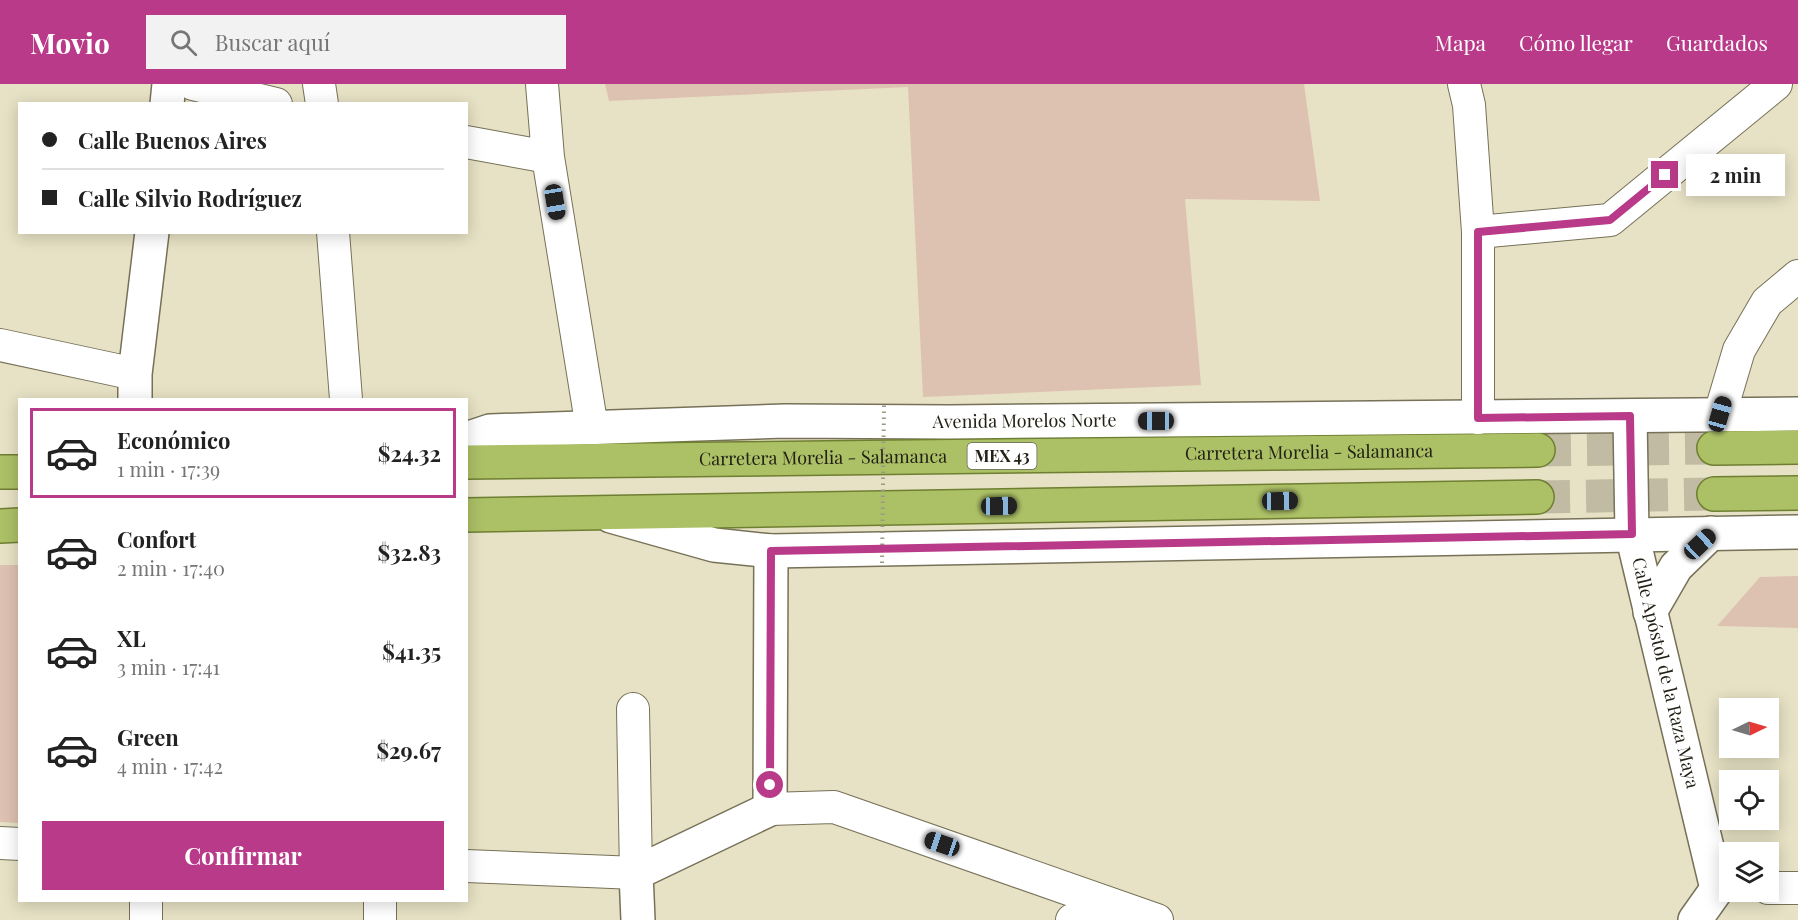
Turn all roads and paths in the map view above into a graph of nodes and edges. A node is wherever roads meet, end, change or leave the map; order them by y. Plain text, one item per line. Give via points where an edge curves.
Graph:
1 (169, 84) edge
2 (193, 84) edge
3 (319, 84) edge
4 (542, 84) edge
5 (1464, 84) edge
6 (1776, 84) edge
7 (167, 102) edge
8 (268, 102) edge
9 (322, 102) edge
10 (468, 142) edge
11 (548, 157) junction
12 (1478, 232) junction
13 (152, 234) edge
14 (333, 234) edge
15 (1798, 276) edge
16 (0, 345) edge
17 (135, 386) edge
18 (346, 398) edge
19 (884, 405) dead end
20 (1720, 414) junction
21 (1798, 414) edge
22 (1630, 416) junction
23 (1478, 418) junction
24 (592, 428) junction
25 (468, 438) edge
26 (1798, 447) edge
27 (1714, 448) tunnel mouth
28 (1538, 450) tunnel mouth
29 (468, 462) edge
30 (0, 472) edge
31 (18, 472) edge
32 (1798, 493) edge
33 (1714, 494) tunnel mouth
34 (1537, 497) tunnel mouth
35 (600, 513) junction
36 (468, 516) edge
37 (18, 525) edge
38 (0, 526) edge
39 (1798, 532) edge
40 (1711, 533) junction
41 (1632, 534) junction
42 (771, 551) junction
43 (882, 563) dead end
44 (1650, 612) junction
45 (633, 708) dead end
46 (770, 808) junction
47 (0, 843) edge
48 (18, 844) edge
49 (468, 866) edge
50 (636, 873) junction
51 (1719, 874) edge
52 (1779, 888) edge
53 (1798, 888) edge
54 (1719, 893) edge
55 (146, 902) edge
56 (380, 902) edge
57 (1114, 905) junction
58 (146, 920) edge
59 (380, 920) edge
60 (638, 920) edge
61 (1072, 920) edge
62 (1157, 920) edge
63 (1695, 920) edge

1 - 7 street
2 - 8 street
3 - 9 street
4 - 11 street
5 - 12 street via 1469,105
6 - 12 street via 1610,220
10 - 11 street
11 - 24 street
12 - 23 street
13 - 17 street
14 - 18 street
15 - 20 street via 1767,302 1739,350
16 - 17 street
19 - 43 path, bridge
20 - 21 street, Avenida Morelos Norte
20 - 22 street, Avenida Morelos Norte
22 - 23 street, Avenida Morelos Norte
22 - 41 street, Calle Apóstol de la Raza Maya
23 - 24 street, Avenida Morelos Norte via 785,422
24 - 25 street, Avenida Morelos Norte via 490,431
26 - 27 highway
28 - 29 highway, Carretera Morelia - Salamanca / MEX 43
30 - 31 highway
32 - 33 highway
34 - 35 highway
35 - 36 highway
35 - 42 street via 714,545
37 - 38 highway
39 - 40 street
40 - 41 street
40 - 44 street via 1676,567
41 - 42 street
41 - 44 street, Calle Apóstol de la Raza Maya
42 - 46 street
44 - 51 street, Calle Apóstol de la Raza Maya
45 - 50 street
46 - 50 street
46 - 57 street via 834,807
47 - 48 street
49 - 50 street
50 - 60 street
52 - 53 street
54 - 63 street, Calle Apóstol de la Raza Maya
55 - 58 street
56 - 59 street
57 - 61 street
57 - 62 street

